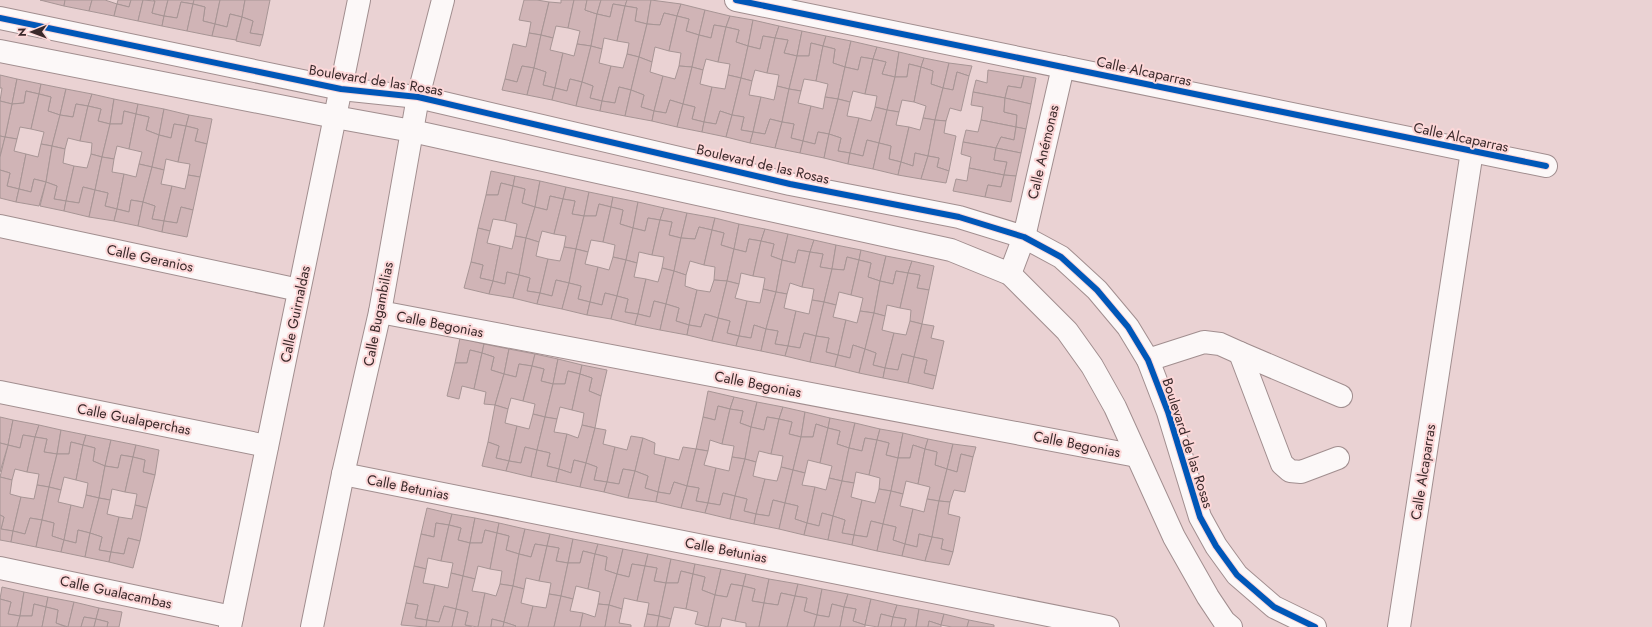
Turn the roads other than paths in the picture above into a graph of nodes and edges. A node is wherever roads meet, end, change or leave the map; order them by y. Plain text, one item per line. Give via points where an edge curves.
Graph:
1 (359, 0) edge
2 (443, 0) edge
3 (736, 0) edge
4 (0, 18) edge
5 (0, 51) edge
6 (1063, 67) junction
7 (341, 89) junction
8 (418, 97) junction
9 (335, 117) junction
10 (412, 131) junction
11 (1472, 151) junction
12 (1546, 166) dead end
13 (0, 226) edge
14 (1024, 237) junction
15 (1010, 274) junction
16 (299, 290) junction
17 (380, 312) junction
18 (1240, 354) junction
19 (1148, 360) junction
20 (0, 392) edge
21 (1341, 396) dead end
22 (267, 446) junction
23 (1137, 456) junction
24 (1338, 458) dead end
25 (343, 474) junction
26 (0, 568) edge
27 (231, 622) edge
28 (312, 627) edge
29 (1108, 627) edge
30 (1231, 627) edge
31 (1315, 627) edge
32 (1399, 627) edge

1 - 7 street, Calle Guirnaldas
2 - 8 street, Calle Bugambilias
3 - 6 street, Calle Alcaparras
4 - 7 street, Boulevard de las Rosas
5 - 9 street
6 - 11 street, Calle Alcaparras
6 - 14 street, Calle Anémonas
7 - 8 street, Boulevard de las Rosas
7 - 9 street, Calle Guirnaldas
8 - 10 street, Calle Bugambilias
8 - 14 street, Boulevard de las Rosas via 790,184 959,217
9 - 10 street
9 - 16 street, Calle Guirnaldas
10 - 15 street via 951,250
10 - 17 street, Calle Bugambilias
11 - 12 street, Calle Alcaparras
11 - 32 street, Calle Alcaparras
13 - 16 street, Calle Geranios
14 - 15 street, Calle Anémonas
14 - 19 street, Boulevard de las Rosas via 1061,257 1097,290 1128,327
15 - 23 street via 1067,331 1092,366 1115,407
16 - 22 street, Calle Guirnaldas
17 - 23 street, Calle Begonias
17 - 25 street, Calle Bugambilias
18 - 19 street via 1220,344 1204,342
18 - 21 street
18 - 24 street via 1282,464 1290,471 1301,472
19 - 31 street, Boulevard de las Rosas via 1168,412 1200,517 1216,546 1237,575 1274,607
20 - 22 street, Calle Gualaperchas
22 - 27 street, Calle Guirnaldas
23 - 30 street via 1174,537 1208,597
25 - 28 street, Calle Bugambilias
25 - 29 street, Calle Betunias
26 - 27 street, Calle Gualacambas

